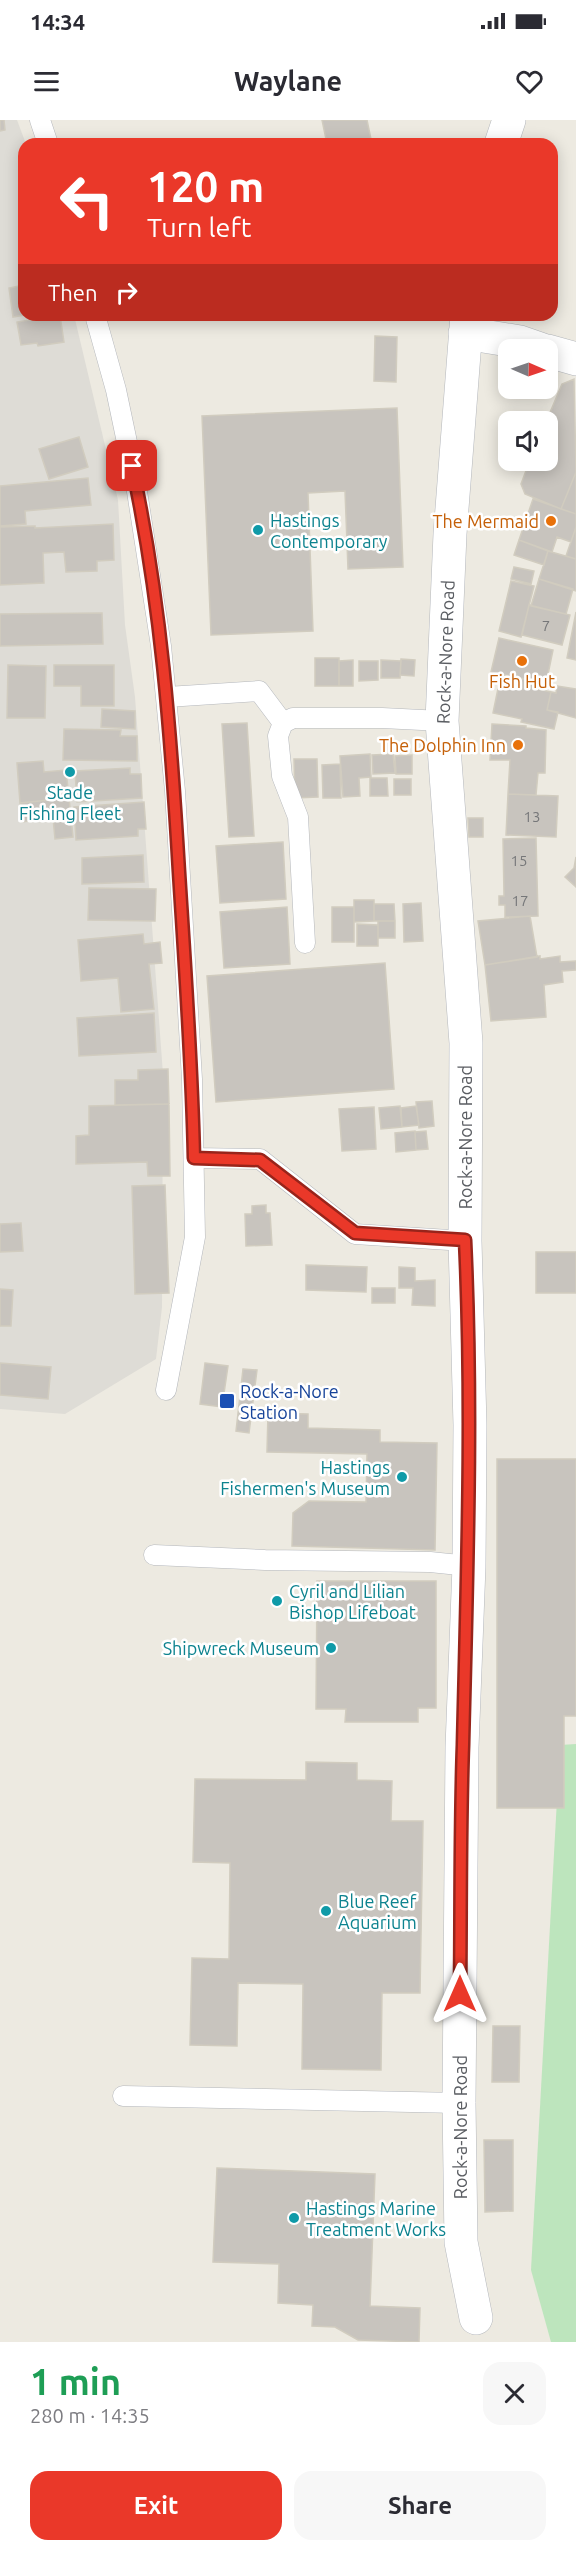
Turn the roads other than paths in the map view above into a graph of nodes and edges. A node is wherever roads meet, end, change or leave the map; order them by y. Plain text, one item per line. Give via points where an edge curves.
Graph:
1 (40, 120) edge
2 (509, 120) edge
3 (46, 138) edge
4 (503, 138) edge
5 (97, 321) edge
6 (466, 324) edge
7 (511, 339) edge
8 (558, 354) edge
9 (576, 359) edge
10 (166, 697) junction
11 (442, 721) junction
12 (283, 723) junction
13 (305, 943) dead end
14 (194, 1158) junction
15 (465, 1240) junction
16 (166, 1390) dead end
17 (154, 1555) dead end
18 (469, 1566) junction
19 (123, 2096) dead end
20 (459, 2103) junction
21 (476, 2319) dead end

1 - 3 lane
2 - 4 street
5 - 10 lane via 136,485
6 - 7 street
6 - 11 street, Rock-a-Nore Road via 450,534
8 - 9 street
10 - 12 lane via 259,691
10 - 14 lane via 175,791
11 - 12 lane via 292,718
11 - 15 street, Rock-a-Nore Road via 466,1043
12 - 13 lane via 278,735 282,776 298,817
14 - 15 lane via 260,1160 355,1233
14 - 16 lane via 195,1237
15 - 18 street, Rock-a-Nore Road
17 - 18 lane
18 - 20 street, Rock-a-Nore Road via 462,1747
19 - 20 lane
20 - 21 street, Rock-a-Nore Road via 461,2242

